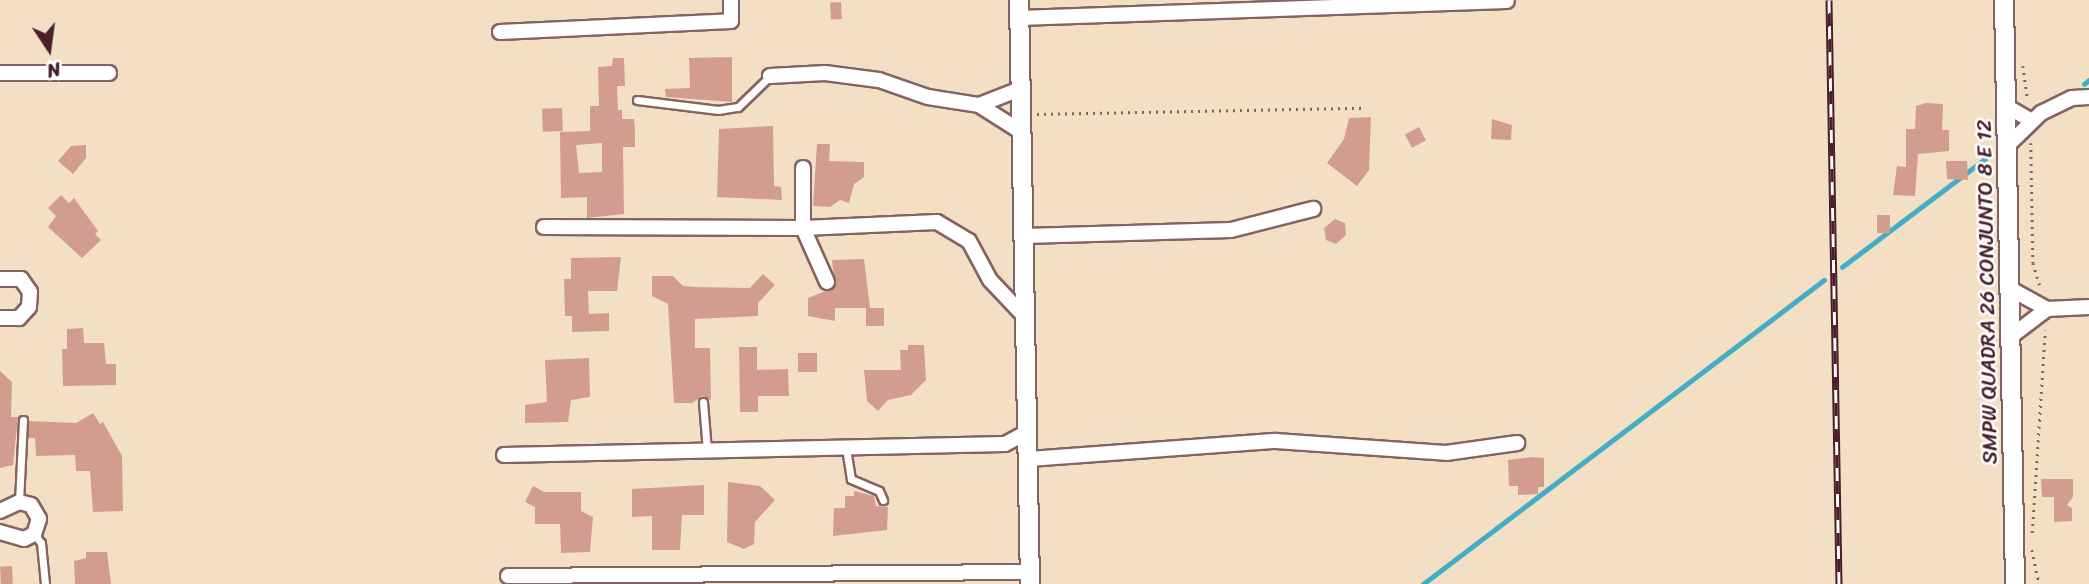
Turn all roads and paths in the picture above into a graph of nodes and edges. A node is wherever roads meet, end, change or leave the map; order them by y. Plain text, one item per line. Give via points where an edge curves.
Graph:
1 (732, 0) edge
2 (2004, 0) edge
3 (1507, 1) edge
4 (1019, 9) edge
5 (499, 32) dead end
6 (0, 73) edge
7 (109, 74) dead end
8 (770, 76) joint
9 (1020, 89) junction
10 (2089, 97) edge
11 (636, 100) dead end
12 (979, 105) junction
13 (2006, 106) junction
14 (1364, 108) dead end
15 (2030, 120) junction
16 (1020, 123) junction
17 (2008, 145) junction
18 (803, 167) dead end
19 (1313, 209) dead end
20 (544, 227) dead end
21 (803, 228) junction
22 (1025, 236) junction
23 (0, 279) edge
24 (827, 282) dead end
25 (2007, 286) junction
26 (2089, 307) edge
27 (2047, 309) junction
28 (1025, 317) junction
29 (0, 318) edge
30 (2009, 338) junction
31 (703, 401) dead end
32 (23, 420) dead end
33 (1028, 432) junction
34 (1517, 443) dead end
35 (1005, 444) junction
36 (846, 449) junction
37 (706, 451) junction
38 (504, 455) dead end
39 (1029, 462) junction
40 (883, 500) dead end
41 (19, 502) junction
42 (0, 511) edge
43 (0, 532) edge
44 (34, 534) junction
45 (508, 576) dead end
46 (1030, 578) edge
47 (45, 584) edge
48 (2015, 584) edge

1 - 5 street via 731,21
2 - 13 street, SMPW QUADRA 26 CONJUNTO 8 E 12
3 - 4 street
4 - 9 street
6 - 7 street
8 - 11 lane via 738,107 718,110
8 - 12 street via 848,74 929,97
9 - 12 street
9 - 16 street
10 - 15 street via 2058,103
12 - 16 street
13 - 15 street
13 - 17 street, SMPW QUADRA 26 CONJUNTO 8 E 12
14 - 16 path
15 - 17 street
16 - 22 street
17 - 25 street, SMPW QUADRA 26 CONJUNTO 8 E 12
18 - 21 street
19 - 22 street via 1231,230
20 - 21 street
21 - 24 street
21 - 28 street via 949,225 969,241 990,280
22 - 28 street
23 - 29 street via 21,279 30,292 29,307 19,318
25 - 27 street
25 - 30 street, SMPW QUADRA 26 CONJUNTO 8 E 12
26 - 27 street
27 - 30 street
28 - 33 street
30 - 48 street, SMPW QUADRA 26 CONJUNTO 8 E 12
31 - 37 lane
32 - 41 lane
33 - 35 street
33 - 39 street
34 - 39 street via 1446,453 1276,441
35 - 36 street
35 - 39 street
36 - 37 street
36 - 40 lane via 851,479 878,491
37 - 38 street
39 - 46 street
41 - 42 street
41 - 44 street via 36,511 39,526
43 - 44 street via 13,540
44 - 47 lane via 41,543
45 - 46 street

